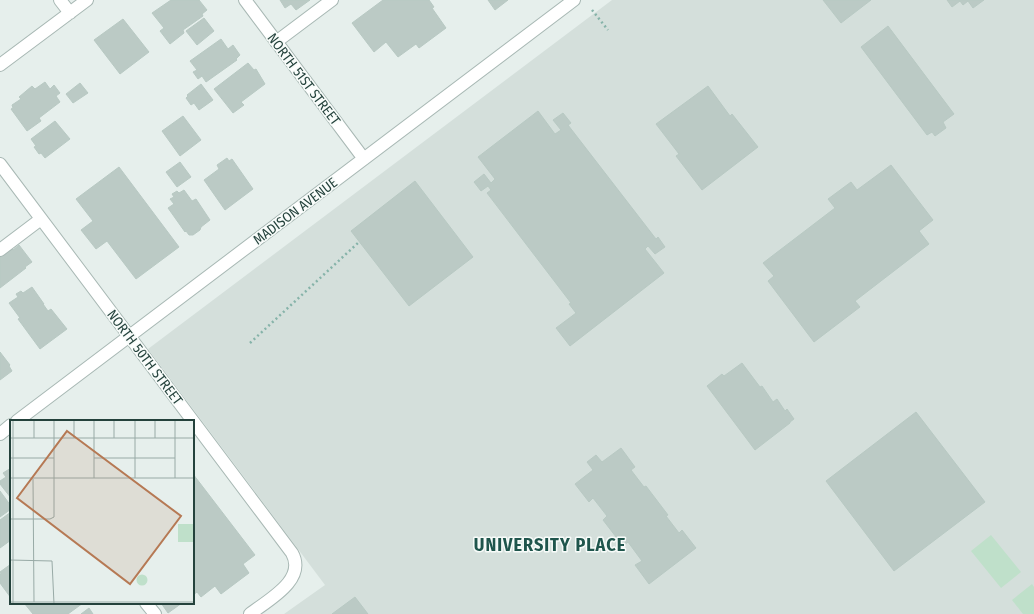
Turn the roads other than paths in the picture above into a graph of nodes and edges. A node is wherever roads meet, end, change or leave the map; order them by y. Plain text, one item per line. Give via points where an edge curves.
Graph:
1 (60, 0) edge
2 (87, 0) edge
3 (245, 0) edge
4 (332, 0) edge
5 (574, 0) edge
6 (70, 13) junction
7 (276, 42) junction
8 (0, 65) edge
9 (364, 159) junction
10 (0, 164) edge
11 (41, 219) junction
12 (0, 250) edge
13 (129, 336) junction
14 (18, 420) edge
15 (192, 420) edge
16 (194, 423) edge
17 (10, 426) edge
18 (0, 434) edge
19 (147, 604) edge
20 (155, 614) edge
21 (250, 614) edge

1 - 6 street
2 - 6 street
3 - 7 street, NORTH 51ST STREET
4 - 7 street
5 - 9 street, MADISON AVENUE
6 - 8 street
7 - 9 street, NORTH 51ST STREET
9 - 13 street, MADISON AVENUE
10 - 11 street, NORTH 50TH STREET
11 - 12 street
11 - 13 street, NORTH 50TH STREET
13 - 14 street, MADISON AVENUE
13 - 15 street, NORTH 50TH STREET
16 - 21 street, NORTH 50TH STREET via 292,553 296,563 289,584
17 - 18 street
19 - 20 street

